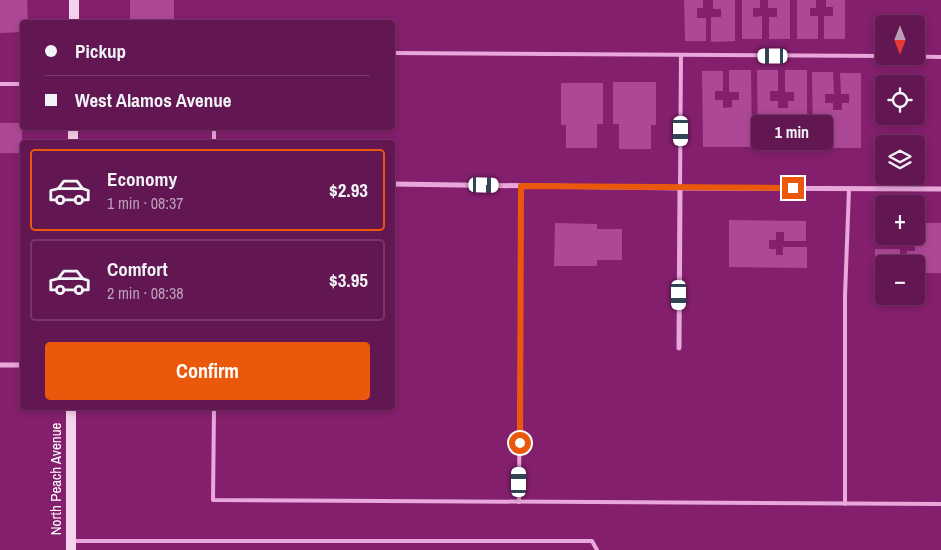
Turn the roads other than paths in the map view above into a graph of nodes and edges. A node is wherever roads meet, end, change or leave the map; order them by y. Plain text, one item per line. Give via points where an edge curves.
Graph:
1 (74, 0) edge
2 (74, 20) edge
3 (395, 53) edge
4 (682, 55) junction
5 (875, 56) edge
6 (925, 56) edge
7 (941, 56) edge
8 (0, 84) edge
9 (20, 84) edge
10 (395, 184) edge
11 (521, 186) junction
12 (680, 188) junction
13 (849, 189) junction
14 (941, 189) edge
15 (679, 348) dead end
16 (0, 365) edge
17 (20, 365) edge
18 (72, 410) edge
19 (214, 410) edge
20 (519, 502) junction
21 (844, 504) junction
22 (941, 504) edge
23 (71, 545) edge
24 (596, 550) edge

1 - 2 main road
3 - 4 lane
4 - 5 lane
4 - 12 lane
6 - 7 lane
8 - 9 lane
10 - 11 street
11 - 12 street
11 - 20 lane
12 - 13 street
12 - 15 street
13 - 14 street
13 - 21 lane
16 - 17 street
18 - 23 main road, North Peach Avenue
19 - 20 lane via 213,500
20 - 21 lane
21 - 22 lane
23 - 24 lane via 592,541

